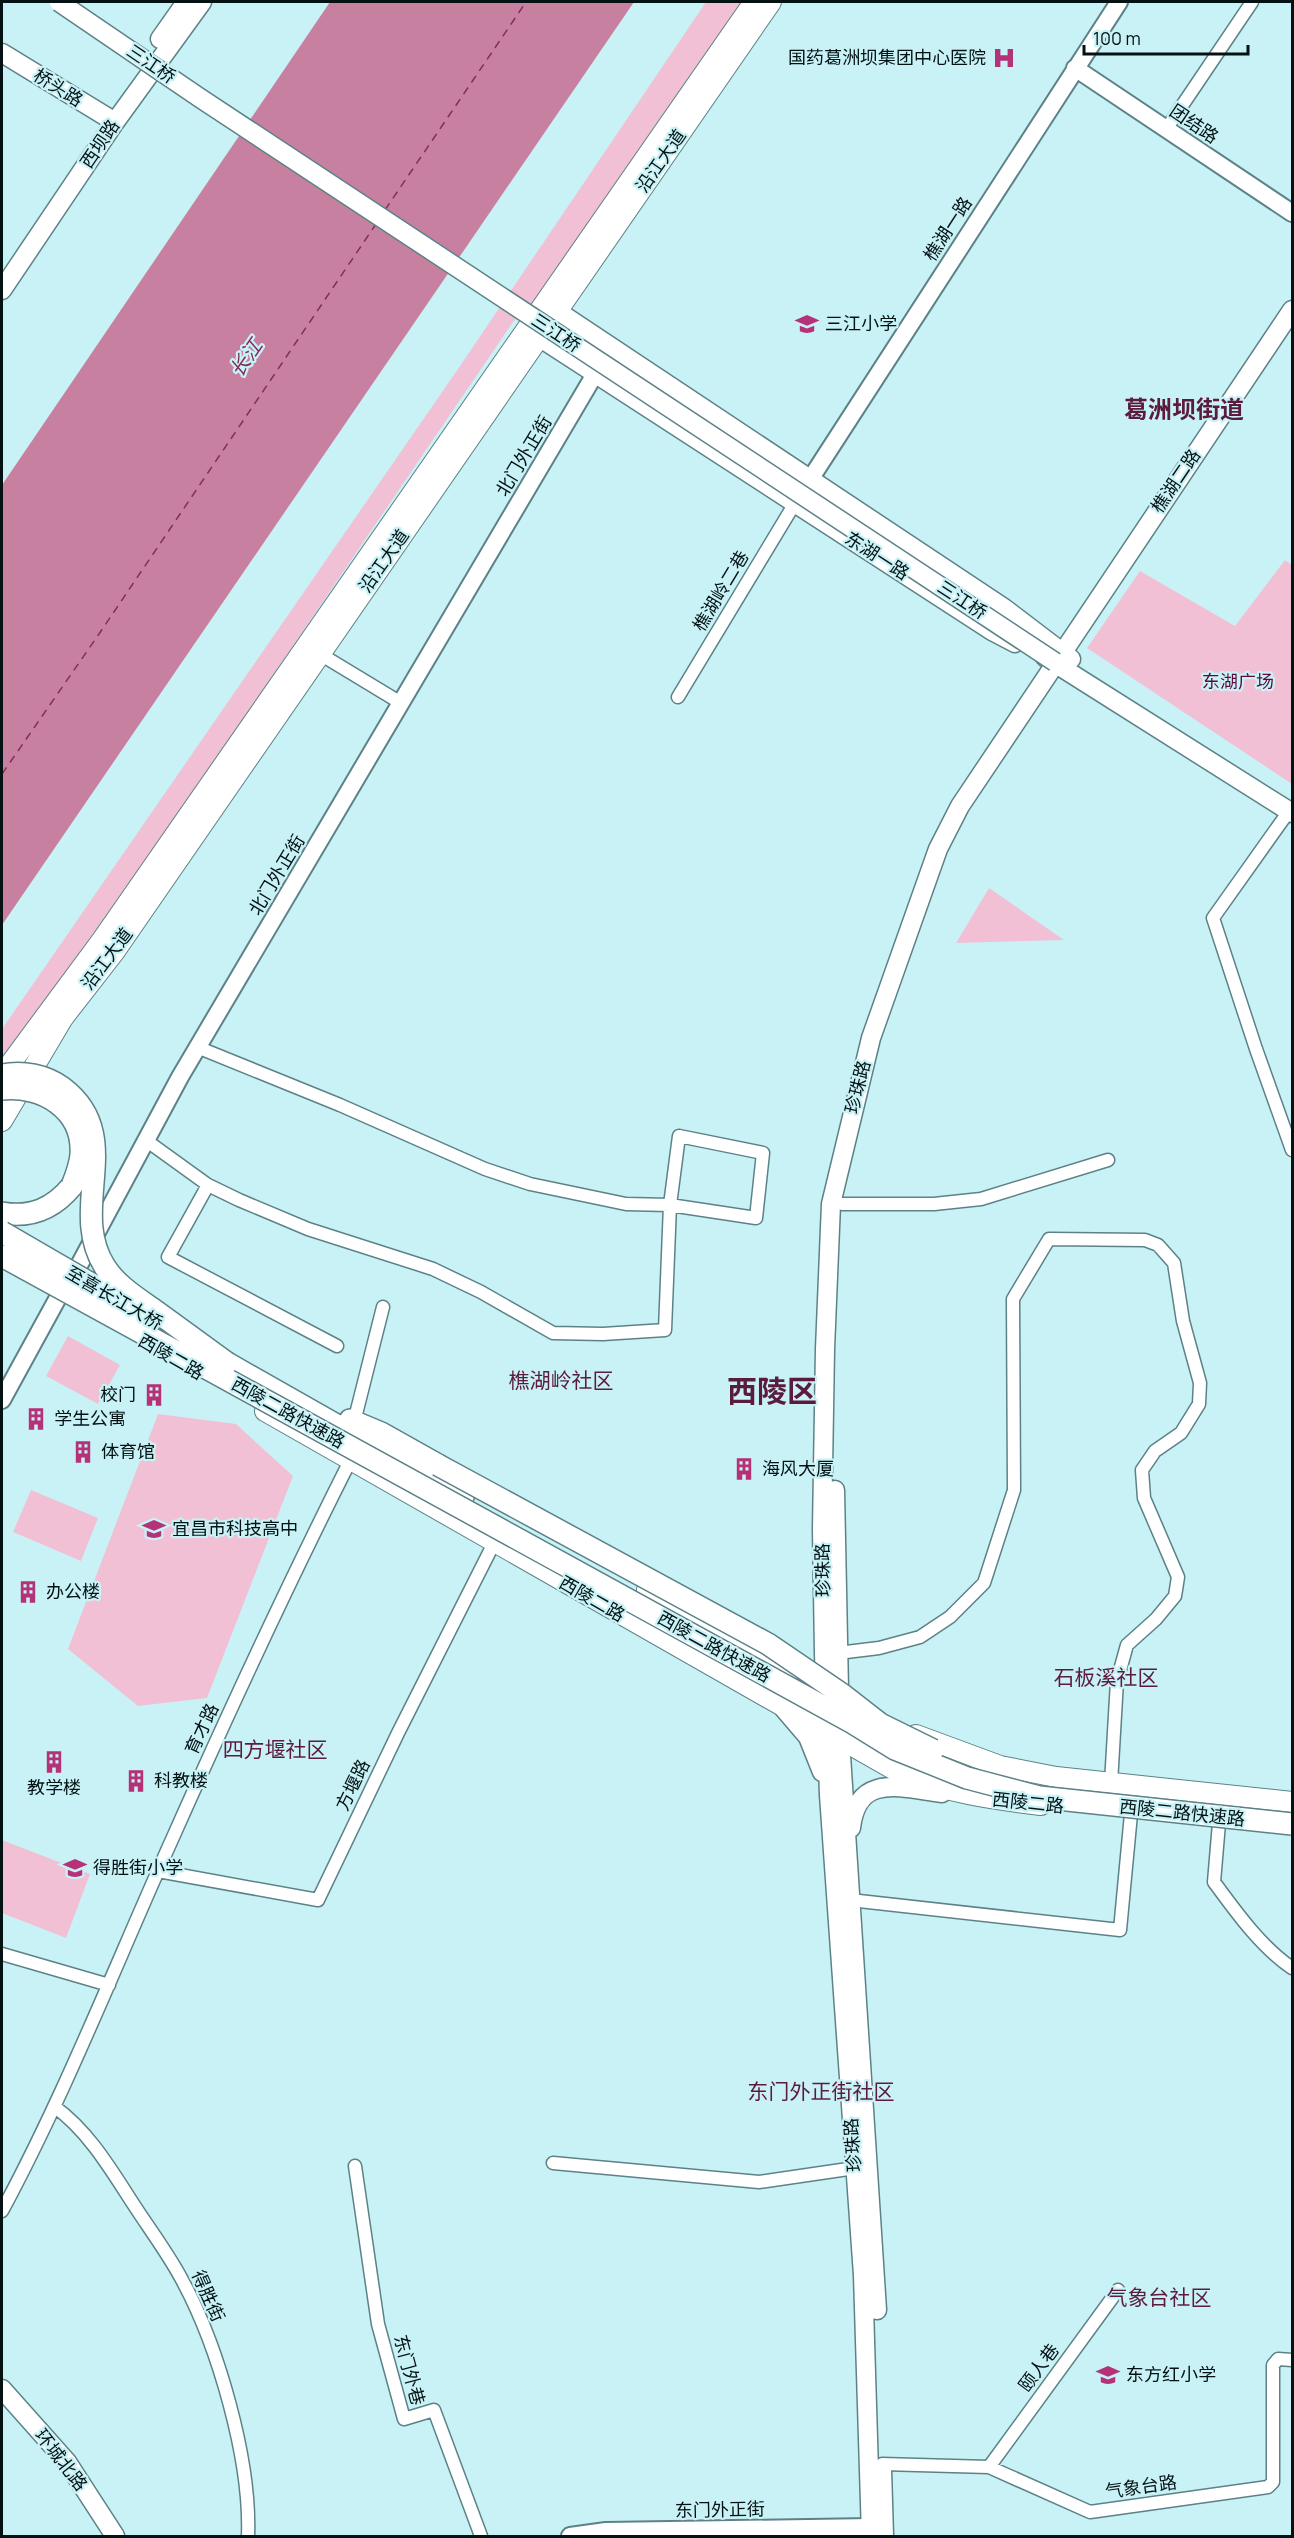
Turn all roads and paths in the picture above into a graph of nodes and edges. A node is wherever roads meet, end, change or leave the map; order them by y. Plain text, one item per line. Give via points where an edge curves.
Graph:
1 (59, 2) edge
2 (80, 2) edge
3 (186, 2) edge
4 (202, 2) edge
5 (754, 2) edge
6 (771, 2) edge
7 (1119, 2) edge
8 (1252, 2) edge
9 (2, 53) edge
10 (1076, 65) junction
11 (2, 68) edge
12 (1171, 122) junction
13 (106, 124) junction
14 (1293, 203) edge
15 (1293, 213) edge
16 (2, 274) edge
17 (2, 290) edge
18 (551, 307) junction
19 (1293, 309) edge
20 (1293, 326) edge
21 (533, 333) junction
22 (595, 374) junction
23 (811, 478) junction
24 (795, 503) junction
25 (320, 654) junction
26 (1061, 660) junction
27 (678, 697) dead end
28 (401, 704) junction
29 (1292, 807) edge
30 (197, 1047) junction
31 (2, 1075) edge
32 (2, 1089) edge
33 (2, 1121) edge
34 (147, 1141) junction
35 (1293, 1150) edge
36 (1108, 1161) dead end
37 (208, 1185) junction
38 (842, 1204) junction
39 (670, 1205) junction
40 (2, 1213) edge
41 (2, 1227) edge
42 (2, 1232) edge
43 (2, 1256) edge
44 (2, 1262) edge
45 (76, 1271) junction
46 (2, 1273) edge
47 (60, 1294) junction
48 (383, 1307) dead end
49 (337, 1346) dead end
50 (175, 1352) junction
51 (227, 1363) junction
52 (2, 1400) edge
53 (324, 1408) joint
54 (354, 1424) junction
55 (350, 1461) junction
56 (494, 1543) junction
57 (838, 1653) junction
58 (832, 1692) junction
59 (783, 1708) junction
60 (879, 1723) junction
61 (834, 1736) junction
62 (1111, 1783) junction
63 (829, 1795) junction
64 (980, 1798) junction
65 (1293, 1802) edge
66 (1293, 1810) edge
67 (1131, 1814) junction
68 (1219, 1823) junction
69 (1293, 1824) edge
70 (1293, 1831) edge
71 (159, 1871) junction
72 (848, 1872) junction
73 (850, 1900) junction
74 (2, 1954) edge
75 (1293, 1968) edge
76 (109, 1985) junction
77 (55, 2107) junction
78 (553, 2163) dead end
79 (355, 2166) dead end
80 (855, 2168) junction
81 (2, 2211) edge
82 (1118, 2290) dead end
83 (1293, 2360) edge
84 (2, 2389) edge
85 (882, 2464) junction
86 (989, 2467) junction
87 (875, 2533) edge
88 (116, 2536) edge
89 (248, 2536) edge
90 (481, 2536) edge
91 (570, 2536) edge

1 - 26 main road, 三江桥, bridge
2 - 26 main road, 三江桥
3 - 13 main road, 西坝路
4 - 13 main road, 西坝路
5 - 18 main road, 沿江大道
6 - 18 main road, 沿江大道
7 - 10 street, 樵湖一路
8 - 12 street
9 - 13 main road, 桥头路
10 - 12 street, 团结路
10 - 15 street, 团结路
10 - 23 street, 樵湖一路
11 - 13 main road, 桥头路
12 - 14 street, 团结路
13 - 16 main road, 西坝路
13 - 17 main road, 西坝路
18 - 21 main road, 沿江大道
18 - 23 main road
19 - 26 main road, 樵湖二路
20 - 26 main road, 樵湖二路
21 - 22 main road, 东湖一路
21 - 25 main road, 沿江大道
21 - 31 main road, 沿江大道
22 - 24 main road, 东湖一路
22 - 28 street, 北门外正街
23 - 26 main road via 1004,608
24 - 26 main road, 东湖一路 via 992,631
24 - 27 street, 樵湖岭二巷
25 - 28 street
25 - 33 main road, 沿江大道 via 115,951 63,1018
26 - 29 main road
26 - 38 main road, 珍珠路 via 948,854 882,1040
26 - 58 main road, 珍珠路 via 960,806 938,849 871,1038 845,1140 831,1204 825,1341 822,1529
28 - 30 street, 北门外正街
29 - 35 street via 1213,918
30 - 34 street, 北门外正街
30 - 39 street via 485,1169 530,1184 626,1204
31 - 51 highway, bridge via 25,1074 49,1080 82,1107 95,1142 92,1235 106,1269 126,1289
32 - 40 highway, bridge via 31,1089 54,1100 75,1124 81,1146 72,1186 56,1204 32,1214
34 - 37 street
34 - 45 street, 北门外正街
36 - 38 street via 981,1199 934,1204
37 - 39 street via 308,1229 433,1269 553,1333 665,1330
37 - 49 street via 168,1257
38 - 57 main road, 珍珠路 via 836,1336
39 - 39 street via 678,1136 763,1153 756,1218
41 - 45 main road, 西陵二路
42 - 51 highway, 至喜长江大桥, bridge
43 - 50 highway, 至喜长江大桥, bridge
44 - 47 main road, 西陵二路
45 - 47 street, 北门外正街
45 - 53 main road, 西陵二路
46 - 50 highway, bridge
47 - 52 street, 北门外正街
47 - 55 main road, 西陵二路
48 - 54 street
50 - 69 highway, 西陵二路快速路, bridge via 921,1760 967,1778 1039,1797
51 - 60 highway, 西陵二路快速路, bridge via 633,1594
53 - 54 highway
54 - 58 main road, 西陵二路 via 376,1441
54 - 60 highway, bridge via 381,1433 768,1644
55 - 56 main road, 西陵二路
55 - 71 street, 育才路 via 297,1566
56 - 59 main road, 西陵二路
56 - 71 street, 方堰路 via 318,1900
57 - 58 main road, 珍珠路
57 - 62 street via 920,1637 950,1617 984,1583 1014,1490 1013,1299 1049,1239 1146,1240 1158,1245 1174,1263 1183,1321 1200,1383 1199,1404 1181,1433 1155,1451 1142,1470 1144,1498 1178,1577 1175,1596 1156,1620 1127,1645 1117,1681
58 - 61 main road, 珍珠路
58 - 62 main road, 西陵二路 via 911,1733 1000,1766
59 - 61 main road, 西陵二路
59 - 63 main road via 808,1737
60 - 66 highway, 西陵二路快速路, bridge via 941,1754 1007,1778 1067,1788
61 - 63 main road, 珍珠路
61 - 64 main road, 西陵二路 via 923,1783
61 - 72 main road, 珍珠路
62 - 65 main road, 西陵二路
63 - 80 main road, 珍珠路
64 - 67 main road, 西陵二路
64 - 72 main road via 897,1788 873,1789 860,1802 852,1820
67 - 68 main road, 西陵二路
67 - 73 street via 1120,1930
68 - 70 main road, 西陵二路
68 - 75 street via 1214,1882 1238,1914
71 - 76 street, 育才路
72 - 73 main road, 珍珠路
73 - 85 main road, 珍珠路 via 876,2273
74 - 76 street
76 - 77 street, 育才路
77 - 81 street, 育才路
77 - 89 street, 得胜街 via 104,2158 194,2304 227,2394 240,2449
78 - 80 street via 759,2182
79 - 90 street, 东门外巷 via 378,2324 404,2419 434,2410
80 - 87 main road, 珍珠路
82 - 86 street, 颐人巷
83 - 86 street, 气象台路 via 1278,2359 1273,2365 1273,2482 1268,2487 1090,2512
84 - 88 main road, 环城北路 via 67,2462
85 - 86 street, 气象台路
85 - 87 main road, 珍珠路
87 - 91 street, 东门外正街 via 615,2531

